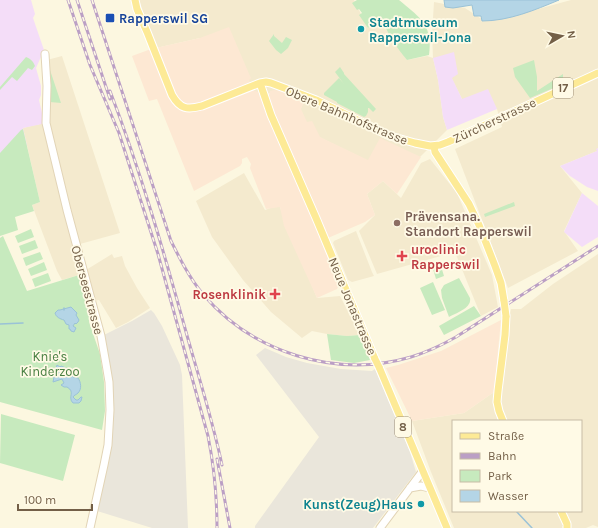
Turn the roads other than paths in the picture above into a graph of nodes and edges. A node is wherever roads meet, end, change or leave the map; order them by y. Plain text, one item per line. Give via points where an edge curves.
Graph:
1 (130, 0) edge
2 (135, 0) edge
3 (137, 9) junction
4 (45, 54) dead end
5 (598, 73) edge
6 (260, 83) junction
7 (434, 146) junction
8 (503, 420) edge
9 (422, 472) junction
10 (410, 488) junction
11 (429, 488) junction
12 (562, 512) edge
13 (90, 528) edge
14 (380, 528) edge
15 (447, 528) edge
16 (567, 528) edge

1 - 3 main road
2 - 3 main road
3 - 6 main road via 172,95 180,106 197,107
4 - 13 street, Oberseestrasse via 48,86 46,123 101,336 109,382 108,445
5 - 7 main road, Zürcherstrasse / 17 via 448,142
6 - 7 main road, Obere Bahnhofstrasse via 271,83 309,97 390,136
6 - 9 main road, Neue Jonastrasse / 8, bridge via 271,115
7 - 8 main road, bridge via 435,152 479,225 499,277 506,316 497,402
9 - 10 street
9 - 11 main road, Neue Jonastrasse / 8
10 - 11 street
10 - 14 street
11 - 15 main road, Neue Jonastrasse / 8
12 - 16 main road

